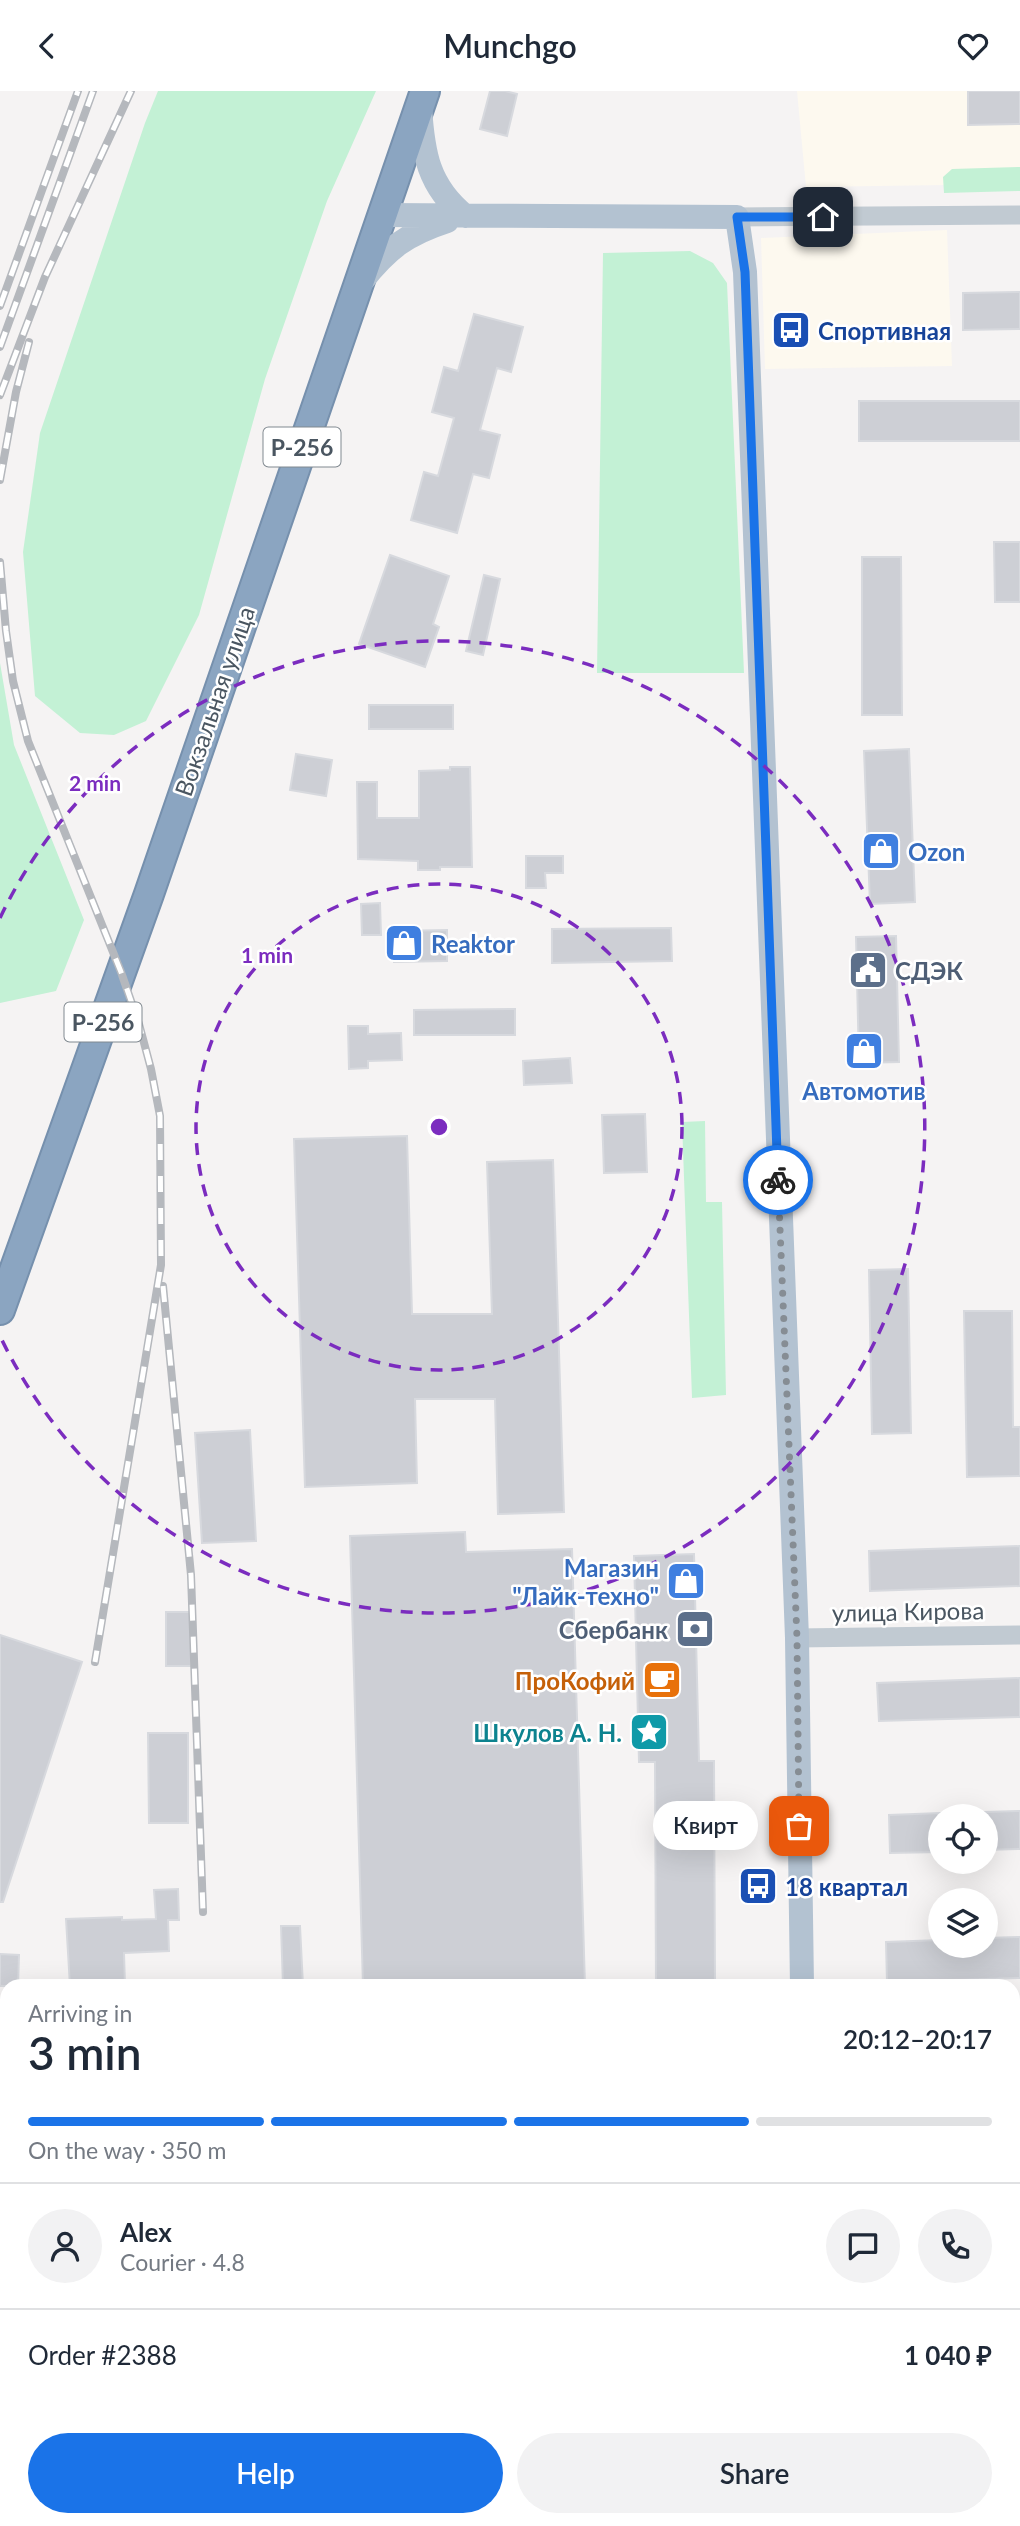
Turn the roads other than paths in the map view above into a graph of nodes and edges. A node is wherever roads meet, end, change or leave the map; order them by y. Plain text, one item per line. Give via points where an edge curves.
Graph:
1 (422, 99) edge
2 (383, 215) junction
3 (465, 215) junction
4 (1020, 215) edge
5 (737, 217) junction
6 (359, 285) junction
7 (0, 1310) edge
8 (1020, 1635) edge
9 (797, 1638) junction
10 (802, 1979) edge

1 - 2 highway, Вокзальная улица / Р-256
1 - 3 main road via 423,146 432,174 439,190
2 - 3 main road
2 - 6 highway, Вокзальная улица / Р-256
3 - 5 main road
3 - 6 main road via 410,235 380,258
4 - 5 street
5 - 9 main road via 745,272
6 - 7 highway, Вокзальная улица / Р-256
8 - 9 street, улица Кирова
9 - 10 main road

